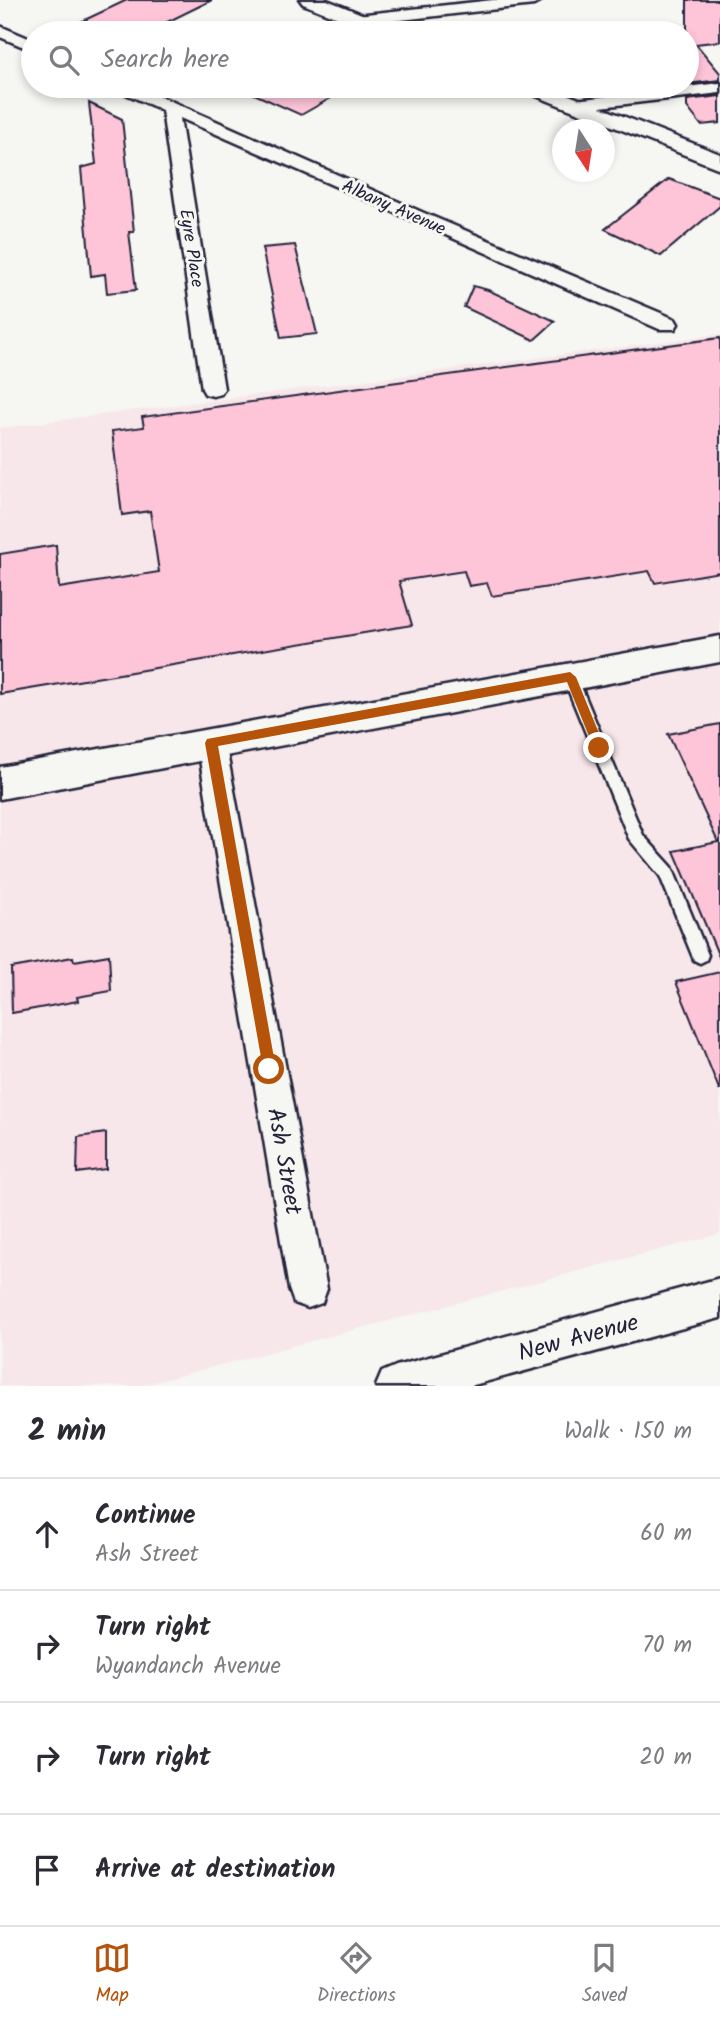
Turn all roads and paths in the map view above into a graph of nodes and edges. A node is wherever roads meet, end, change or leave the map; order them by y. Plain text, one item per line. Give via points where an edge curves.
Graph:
1 (310, 0) edge
2 (534, 0) edge
3 (358, 20) joint
4 (0, 32) edge
5 (21, 41) edge
6 (720, 88) edge
7 (699, 90) edge
8 (150, 98) edge
9 (558, 98) edge
10 (635, 98) edge
11 (575, 105) junction
12 (170, 107) junction
13 (720, 162) edge
14 (667, 324) dead end
15 (213, 389) dead end
16 (720, 649) edge
17 (570, 677) junction
18 (211, 743) junction
19 (0, 783) edge
20 (700, 955) dead end
21 (308, 1289) dead end
22 (720, 1298) edge
23 (396, 1386) edge

1 - 3 street
2 - 3 street
4 - 5 street
6 - 7 street
8 - 12 street, Albany Avenue
9 - 11 street
10 - 11 street
11 - 13 street
12 - 14 street, Albany Avenue
12 - 15 street, Eyre Place
16 - 17 street
17 - 18 street
17 - 20 lane via 637,839 666,872
18 - 19 street
18 - 21 street, Ash Street
22 - 23 street, New Avenue

